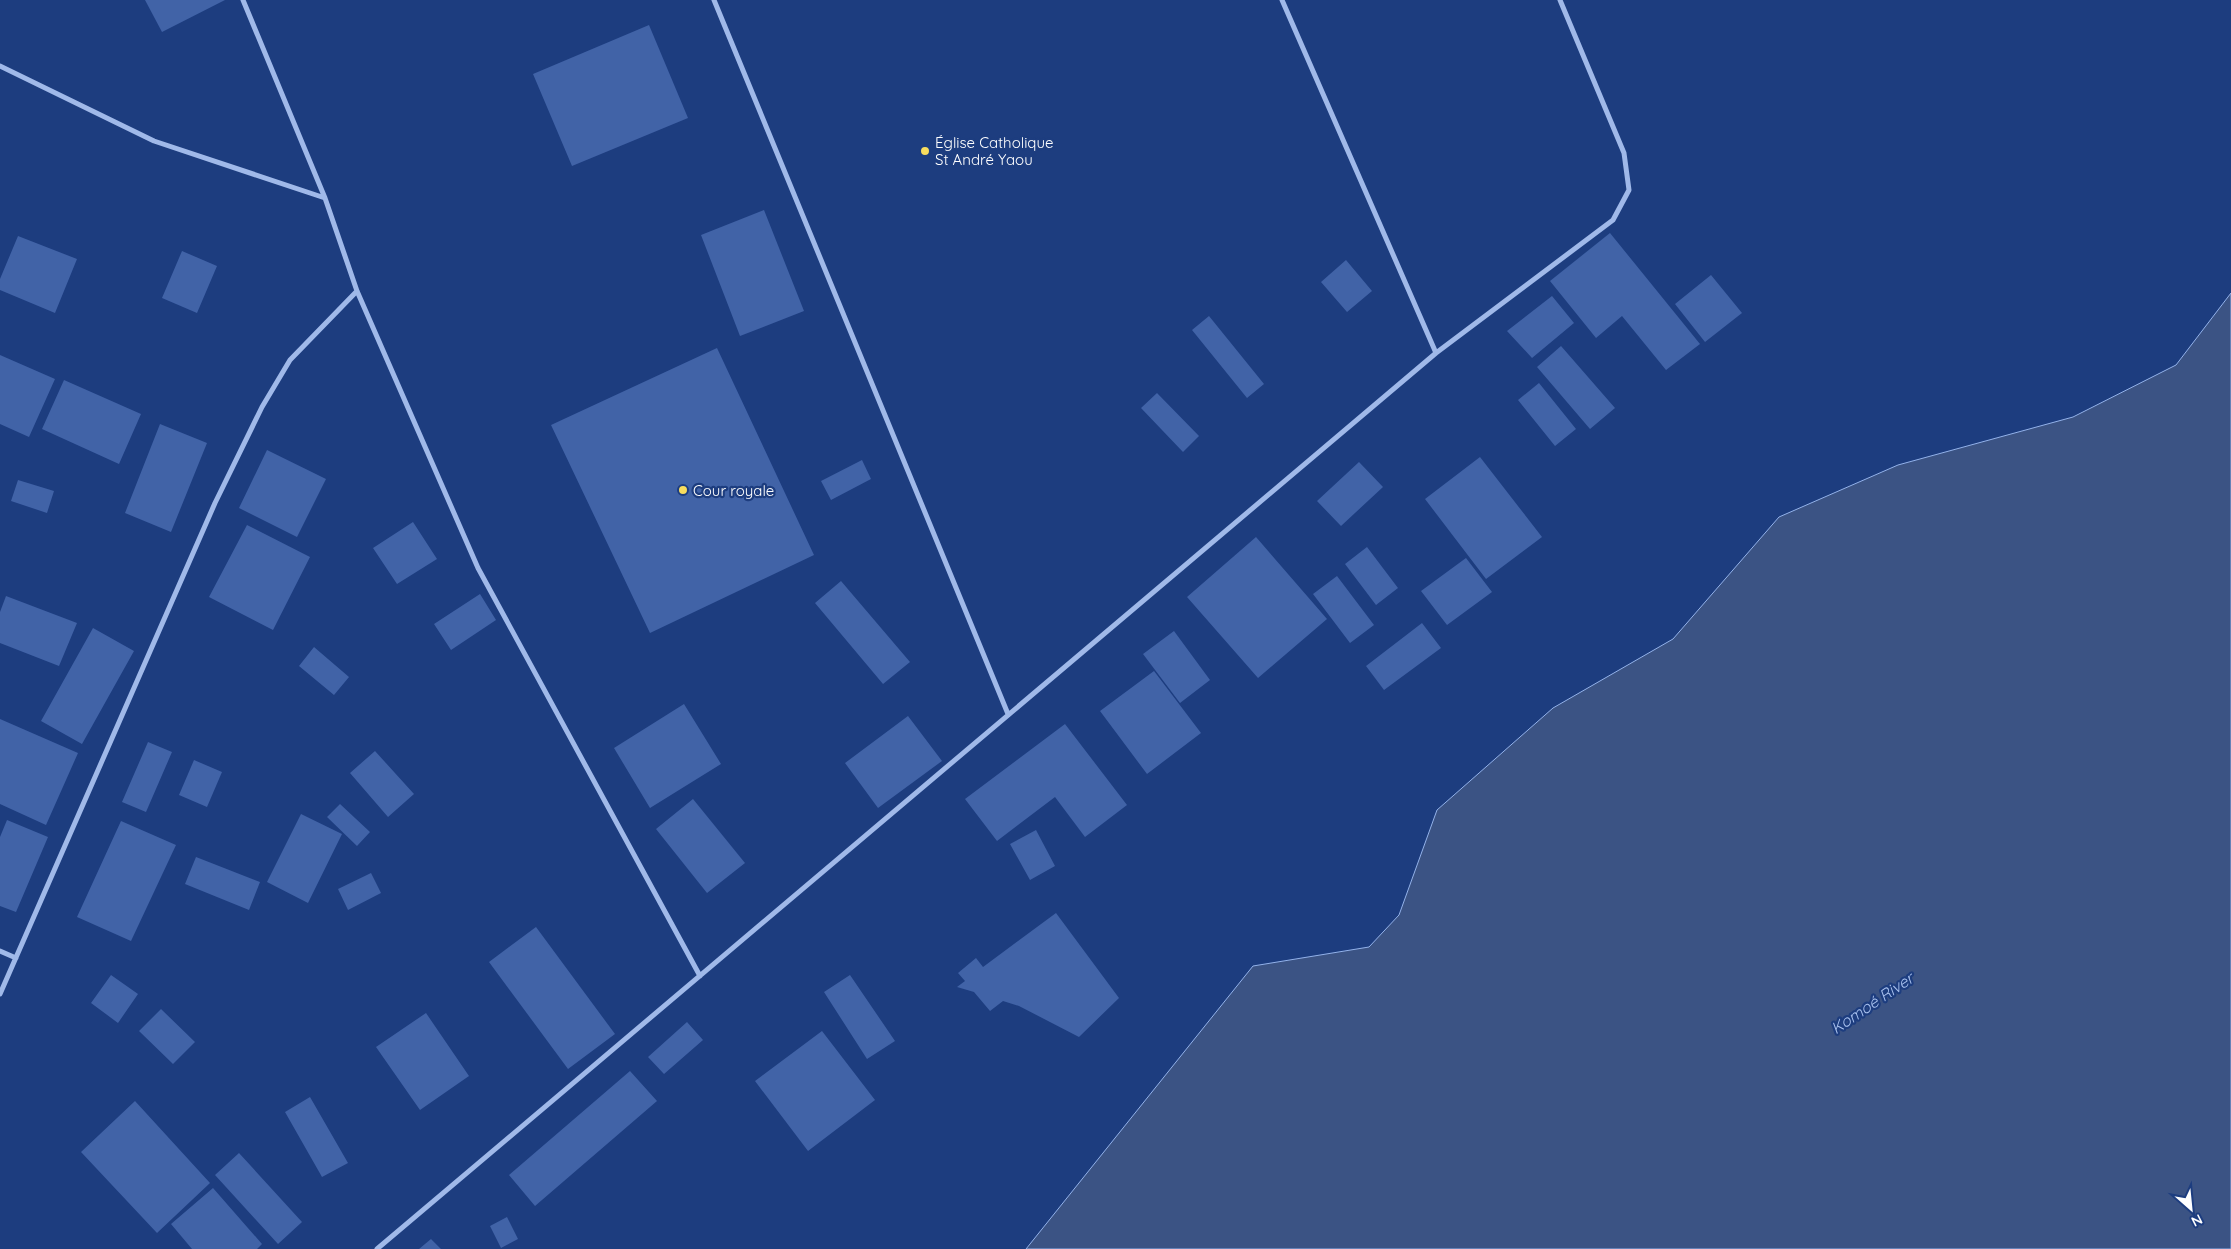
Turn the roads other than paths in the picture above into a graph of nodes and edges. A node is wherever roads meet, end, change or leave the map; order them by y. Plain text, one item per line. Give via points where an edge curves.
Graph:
1 (243, 0) edge
2 (714, 0) edge
3 (1282, 0) edge
4 (1560, 0) edge
5 (0, 66) edge
6 (325, 198) junction
7 (357, 291) junction
8 (1436, 353) junction
9 (1008, 714) junction
10 (0, 951) edge
11 (16, 958) junction
12 (700, 976) junction
13 (0, 994) edge
14 (377, 1249) edge

1 - 6 street
2 - 9 street
3 - 8 street
4 - 8 street via 1624,153 1629,190 1613,220
5 - 6 street via 154,141
6 - 7 street
7 - 11 street via 290,360 262,407 215,503
7 - 12 street via 478,568
8 - 9 street
9 - 12 street
10 - 11 street
11 - 13 street
12 - 14 street

